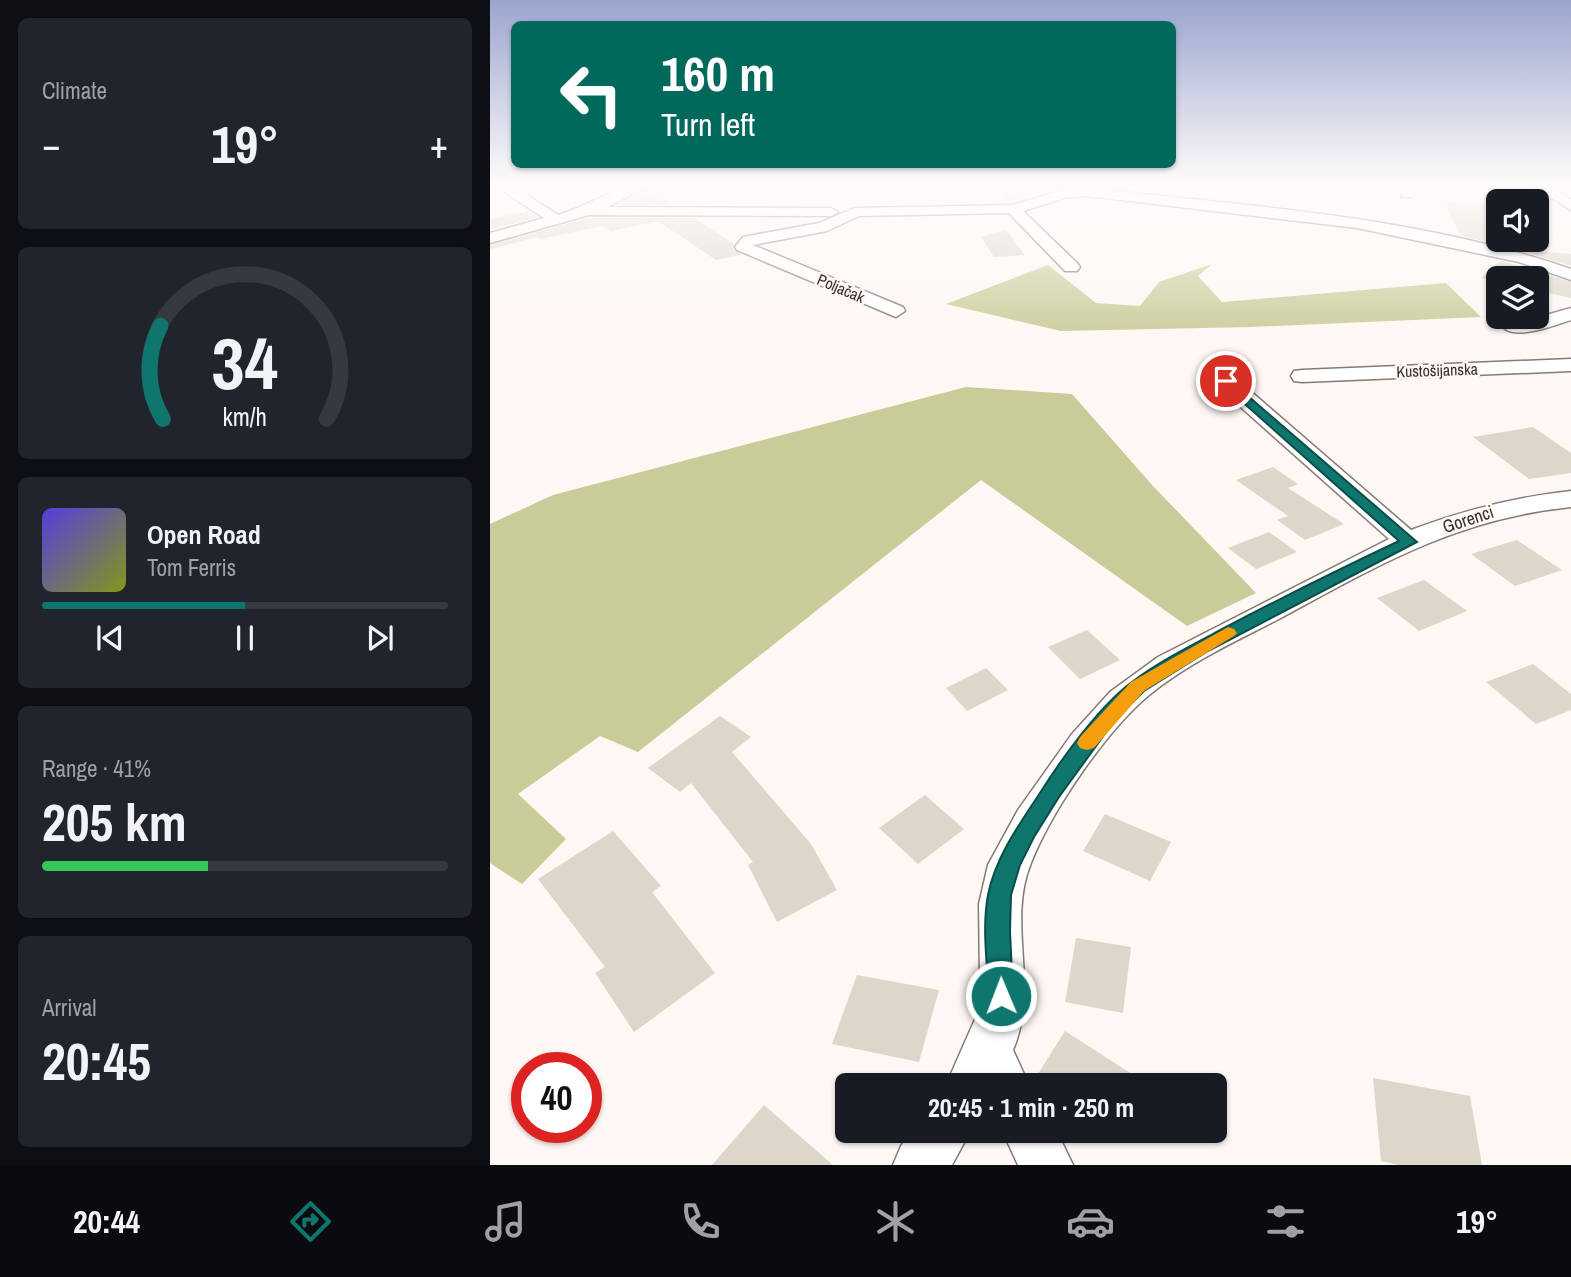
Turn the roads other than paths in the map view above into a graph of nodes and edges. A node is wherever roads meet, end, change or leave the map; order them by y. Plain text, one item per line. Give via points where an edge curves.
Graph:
1 (757, 238) edge
2 (1042, 238) edge
3 (1430, 238) edge
4 (1522, 252) edge
5 (1523, 258) junction
6 (1071, 267) dead end
7 (1571, 275) edge
8 (896, 311) dead end
9 (1571, 314) edge
10 (1549, 321) edge
11 (1571, 365) edge
12 (1302, 376) dead end
13 (1226, 381) dead end
14 (1571, 499) edge
15 (1409, 542) junction
16 (988, 1073) edge
17 (936, 1143) edge
18 (1035, 1143) edge
19 (920, 1165) edge
20 (1046, 1165) edge

1 - 8 street, Poljačak via 743,247
2 - 6 street
3 - 5 street, Poljačak
4 - 5 street
5 - 7 street, Poljačak
9 - 10 street
11 - 12 street, Kustošijanska
13 - 15 street
14 - 15 street, Gorenci via 1532,501 1484,512
15 - 16 street, Gorenci via 1202,647 1137,687 1109,715 1052,791 1009,865 999,895 1000,1017
17 - 19 street
18 - 20 street

